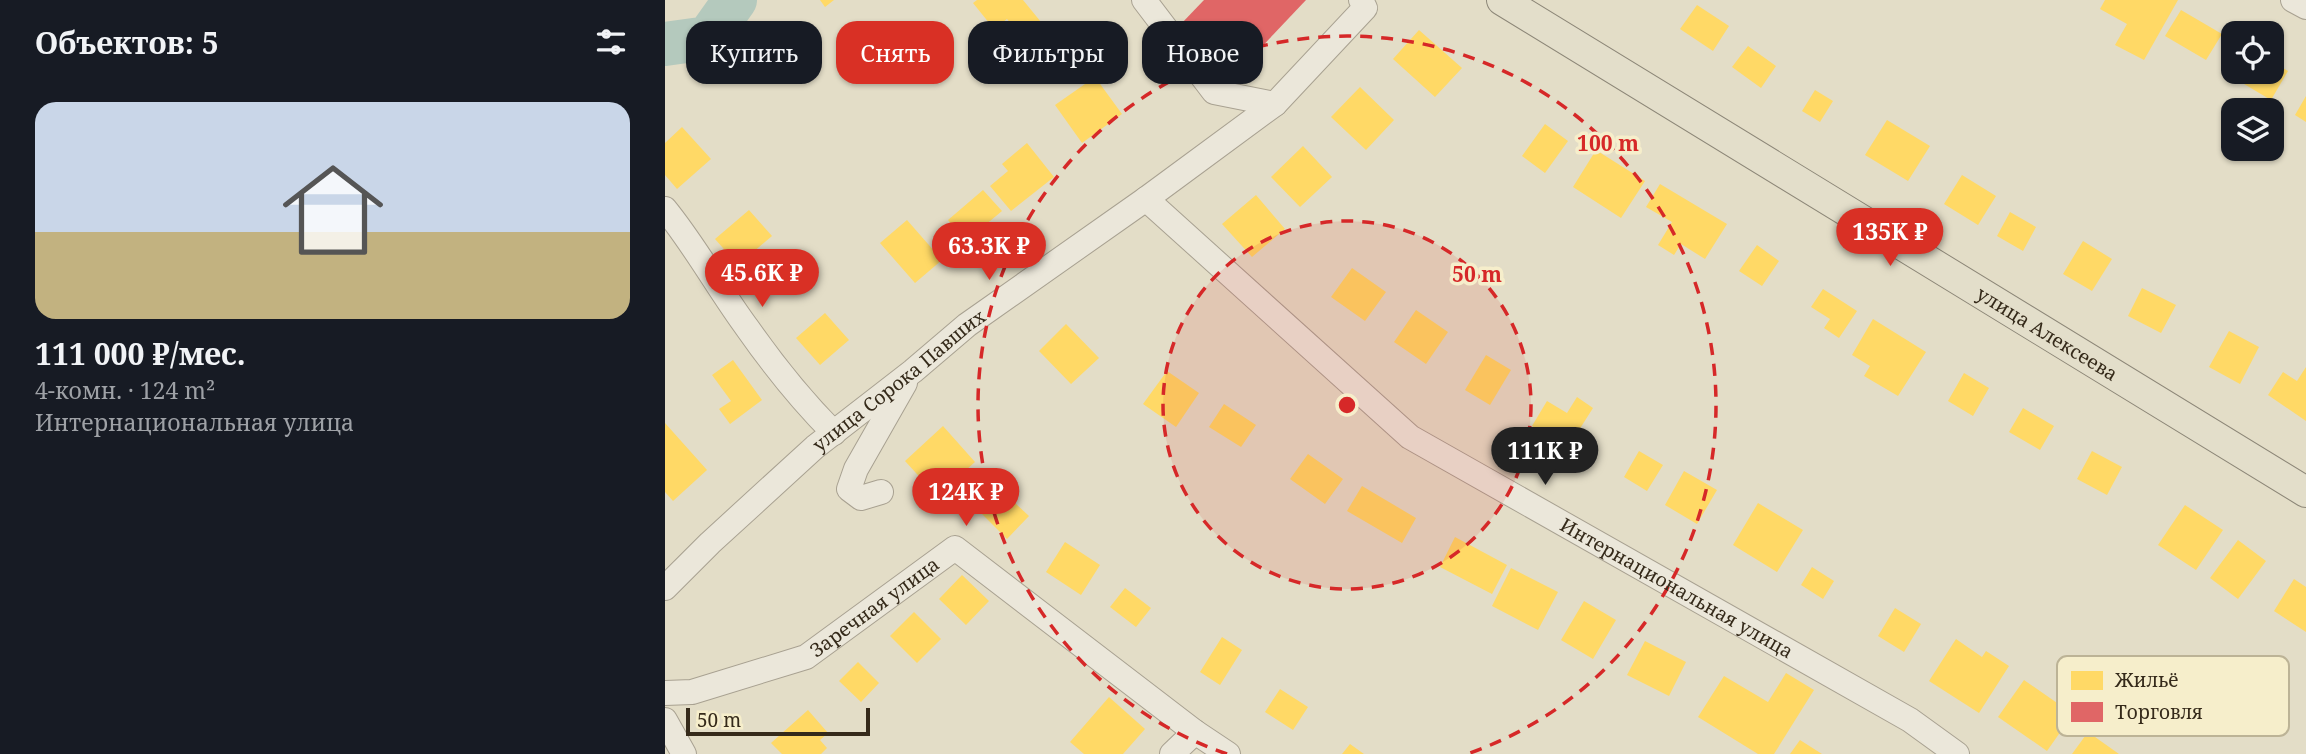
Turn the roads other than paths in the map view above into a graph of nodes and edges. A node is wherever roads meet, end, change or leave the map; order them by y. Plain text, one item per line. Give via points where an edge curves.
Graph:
1 (1145, 0) edge
2 (1361, 0) edge
3 (1502, 0) edge
4 (2293, 0) edge
5 (2306, 6) edge
6 (1275, 104) junction
7 (1146, 200) junction
8 (665, 209) edge
9 (913, 371) junction
10 (834, 433) junction
11 (881, 492) dead end
12 (2306, 492) edge
13 (665, 588) edge
14 (665, 693) edge
15 (665, 720) edge
16 (1195, 732) junction
17 (684, 754) edge
18 (1172, 754) edge
19 (1228, 754) edge
20 (1957, 754) edge

1 - 6 street via 1213,92
2 - 6 street, улица Сорока Павших via 1365,8
3 - 12 main road, улица Алексеева
4 - 5 street
6 - 7 street, улица Сорока Павших
7 - 9 street, улица Сорока Павших via 967,324
7 - 20 street, Интернациональная улица via 1410,437 1910,720
8 - 10 street via 747,328
9 - 10 street, улица Сорока Павших
9 - 11 street via 849,489 862,498
10 - 13 street, улица Сорока Павших
14 - 16 street, Заречная улица via 692,692 806,657 955,548
15 - 17 street
16 - 18 street
16 - 19 street, Заречная улица

